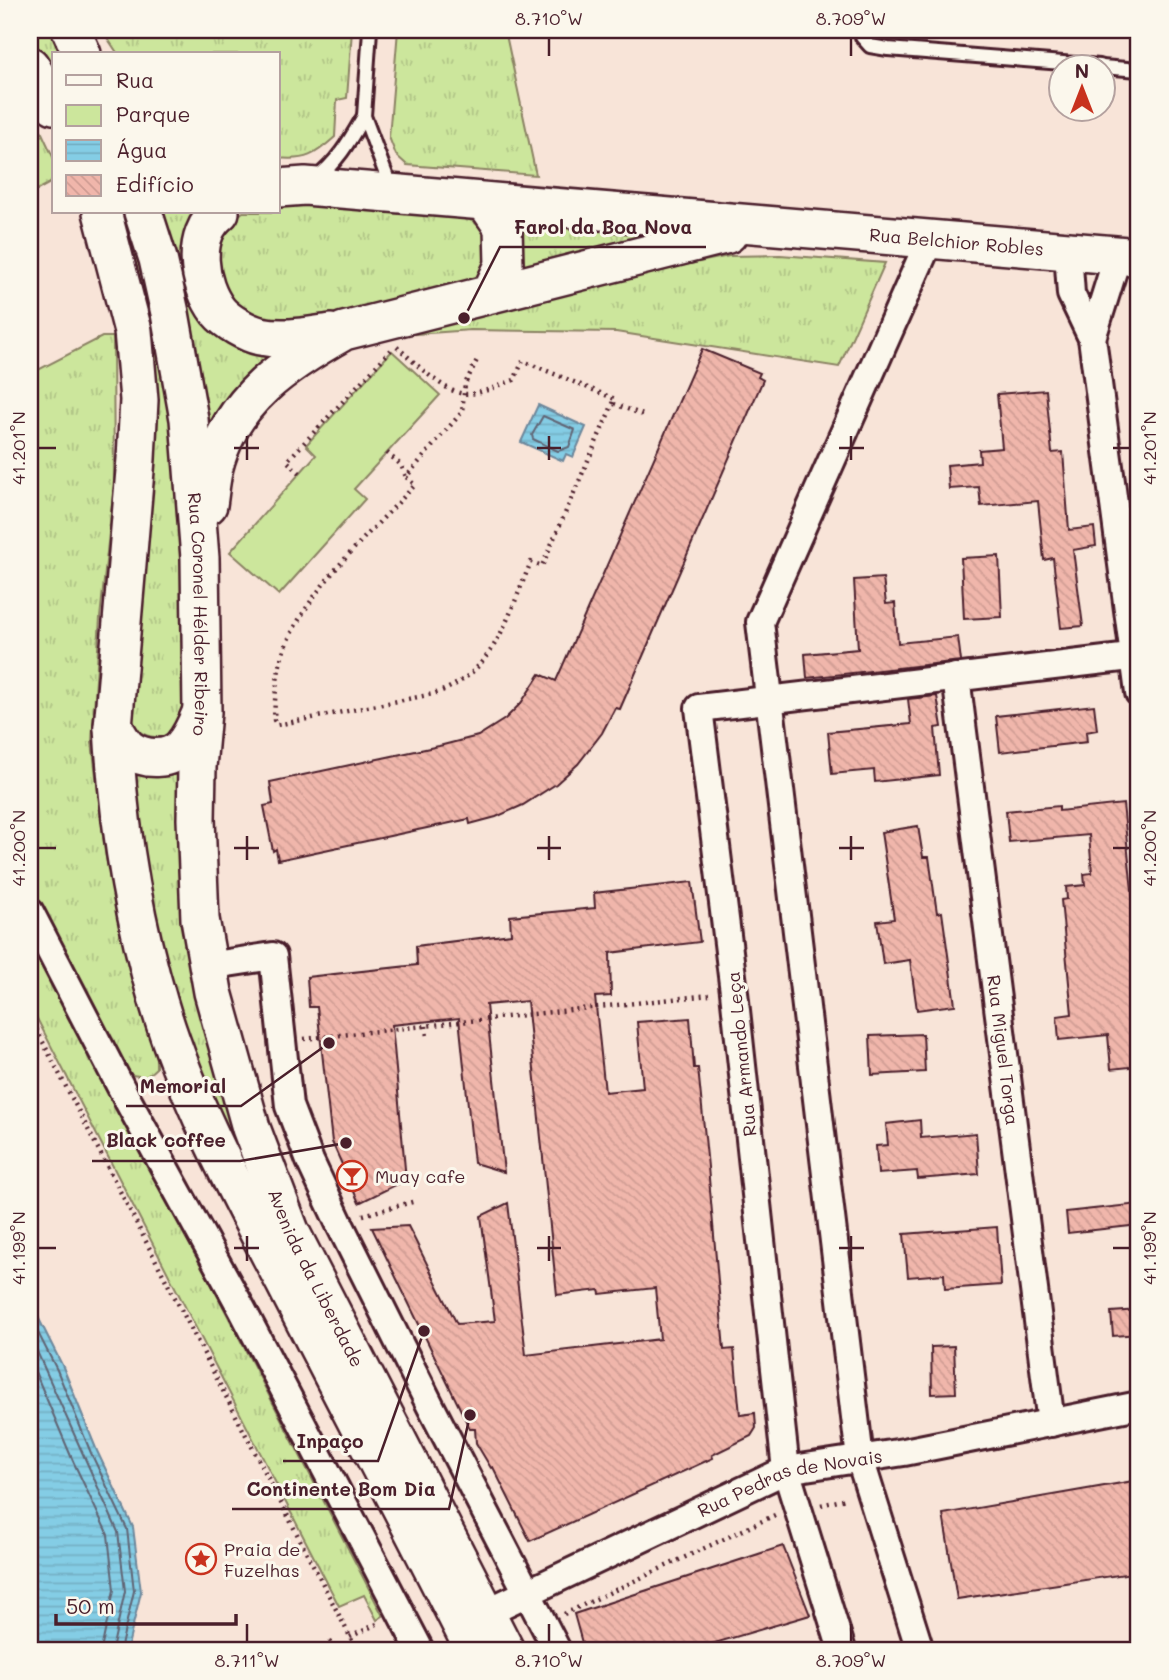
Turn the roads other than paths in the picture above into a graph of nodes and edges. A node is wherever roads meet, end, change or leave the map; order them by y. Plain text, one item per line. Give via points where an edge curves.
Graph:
1 (71, 30) edge
2 (370, 30) edge
3 (862, 30) edge
4 (81, 52) edge
5 (1046, 63) edge
6 (30, 65) edge
7 (1116, 68) edge
8 (1139, 70) edge
9 (52, 102) edge
10 (364, 116) junction
11 (287, 184) edge
12 (401, 194) junction
13 (486, 202) junction
14 (103, 214) edge
15 (144, 214) edge
16 (219, 214) edge
17 (773, 226) junction
18 (930, 239) junction
19 (1068, 251) junction
20 (1129, 256) edge
21 (491, 293) junction
22 (345, 331) junction
23 (1092, 338) junction
24 (200, 558) junction
25 (1137, 656) edge
26 (957, 677) junction
27 (1139, 692) edge
28 (769, 700) junction
29 (202, 712) junction
30 (113, 727) junction
31 (30, 912) edge
32 (208, 966) junction
33 (1139, 1405) edge
34 (1051, 1423) junction
35 (860, 1459) junction
36 (786, 1470) junction
37 (528, 1592) junction
38 (474, 1629) edge
39 (420, 1650) edge
40 (505, 1650) edge
41 (557, 1650) edge
42 (842, 1650) edge
43 (920, 1650) edge

1 - 4 main road
2 - 10 lane
3 - 5 lane via 870,46 888,50
6 - 9 main road
7 - 8 lane
10 - 11 lane via 329,169
10 - 12 lane via 388,180
11 - 12 main road, Rua Belchior Robles
12 - 13 main road, Rua Belchior Robles
13 - 17 main road, Rua Belchior Robles
13 - 21 main road via 503,227 504,265
14 - 30 main road via 132,331 139,400
15 - 24 main road, Rua Coronel Hélder Ribeiro via 164,286 189,419
16 - 22 main road, Rua Belchior Robles via 200,250 208,293 219,313 259,336 289,338
17 - 18 main road, Rua Belchior Robles
17 - 21 main road, Rua Belchior Robles via 714,236
18 - 19 main road, Rua Belchior Robles
18 - 28 street via 760,622
19 - 20 main road, Rua Belchior Robles
19 - 23 street via 1071,295
20 - 23 street
21 - 22 main road, Rua Belchior Robles
22 - 24 main road, Rua Belchior Robles via 278,371 245,405 215,466
23 - 25 street
24 - 29 main road, Rua Coronel Hélder Ribeiro
25 - 26 street, Rua Armando Leça
25 - 27 street
26 - 28 street, Rua Armando Leça
26 - 34 street, Rua Miguel Torga
28 - 35 street
28 - 36 street, Rua Armando Leça via 699,708
29 - 30 main road, Rua Coronel Hélder Ribeiro via 180,750 169,756 153,758 127,748
29 - 32 main road, Avenida da Liberdade via 196,819 200,919
30 - 38 main road, Avenida da Liberdade via 135,910 175,1049 218,1152
31 - 39 street
32 - 37 street via 273,956 289,1106 310,1161
32 - 38 main road, Avenida da Liberdade via 251,1128 285,1219
33 - 34 street, Rua Pedras de Novais
34 - 35 street, Rua Pedras de Novais
35 - 36 street, Rua Pedras de Novais
35 - 43 street
36 - 37 street, Rua Pedras de Novais
36 - 42 street
37 - 38 street, Rua Pedras de Novais
37 - 41 street
38 - 40 main road, Avenida da Liberdade

